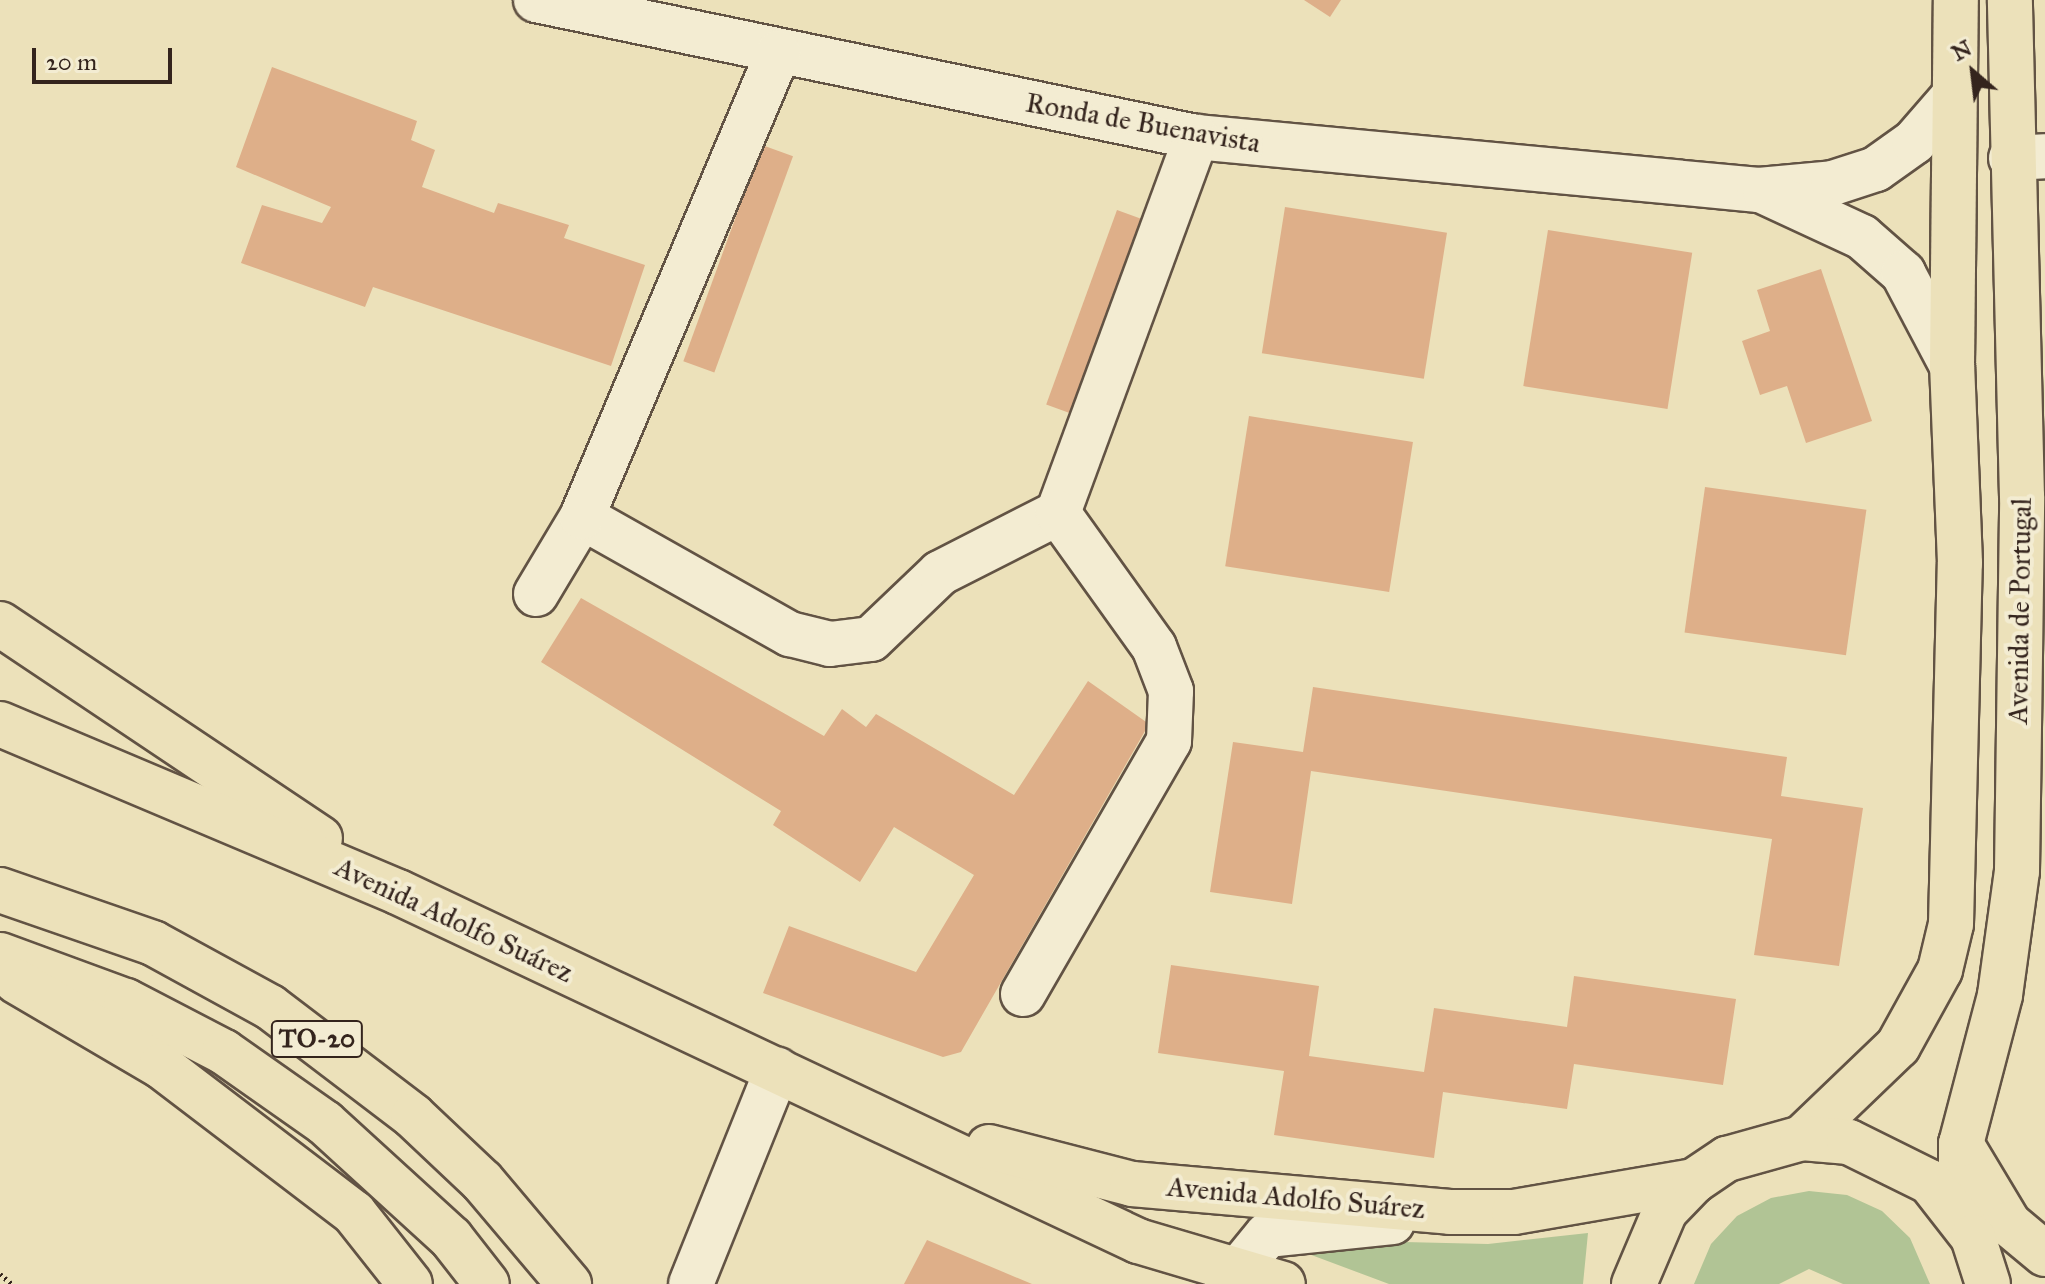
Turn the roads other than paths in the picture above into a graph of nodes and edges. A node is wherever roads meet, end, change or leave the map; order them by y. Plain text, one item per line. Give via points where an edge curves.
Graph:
1 (1956, 0) edge
2 (2010, 0) edge
3 (555, 2) edge
4 (778, 53) junction
5 (1953, 97) junction
6 (1196, 137) junction
7 (2028, 157) edge
8 (1759, 190) junction
9 (2014, 323) junction
10 (2045, 357) edge
11 (1952, 366) junction
12 (2045, 425) edge
13 (2022, 497) junction
14 (1058, 513) junction
15 (582, 517) junction
16 (536, 594) dead end
17 (0, 624) edge
18 (0, 724) edge
19 (0, 890) edge
20 (398, 892) junction
21 (0, 955) edge
22 (0, 972) edge
23 (1023, 994) dead end
24 (777, 1070) junction
25 (903, 1125) junction
26 (1802, 1138) junction
27 (1961, 1144) junction
28 (1694, 1181) junction
29 (1450, 1212) junction
30 (1967, 1227) junction
31 (2045, 1254) edge
32 (2045, 1270) edge
33 (1231, 1277) edge
34 (410, 1284) edge
35 (487, 1284) edge
36 (569, 1284) edge
37 (691, 1284) edge
38 (1283, 1284) edge
39 (1634, 1284) edge
40 (1988, 1284) edge

1 - 5 main road
2 - 7 main road, Avenida de Portugal
3 - 4 street, Ronda de Buenavista
4 - 6 street, Ronda de Buenavista
4 - 15 street
5 - 8 street, Ronda de Buenavista via 1914,142 1876,169 1833,183
5 - 11 main road
6 - 8 street, Ronda de Buenavista
6 - 14 street
7 - 9 main road, Avenida de Portugal
8 - 11 street, Ronda de Buenavista via 1862,237 1903,273
9 - 10 street
9 - 13 main road, Avenida de Portugal
11 - 26 main road via 1960,563 1951,924 1935,981 1898,1046
12 - 13 street
13 - 27 main road, Avenida de Portugal via 2012,934
14 - 15 street via 940,573 871,639 830,644 790,634
14 - 23 street via 1154,647 1171,691 1169,741
15 - 16 street
17 - 20 main road
18 - 20 main road, Avenida Adolfo Suárez
19 - 36 main road, TO-20 via 153,943 333,1050 482,1181
20 - 24 main road, Avenida Adolfo Suárez
21 - 35 main road, TO-20 via 126,1001 224,1052 325,1123 451,1238
22 - 34 main road via 161,1066 354,1213
24 - 25 main road, Avenida Adolfo Suárez
24 - 37 street
25 - 29 main road, Avenida Adolfo Suárez via 1132,1184
25 - 33 main road, Avenida Adolfo Suárez via 1138,1241
26 - 28 main road via 1727,1159
26 - 30 main road via 1849,1142 1892,1157 1930,1182
27 - 30 main road, Avenida de Portugal
27 - 31 main road via 2009,1224
28 - 29 main road, Avenida Adolfo Suárez via 1514,1212
28 - 39 main road via 1665,1211
29 - 33 street via 1267,1235
30 - 32 main road
30 - 40 main road
33 - 38 main road, Avenida Adolfo Suárez

